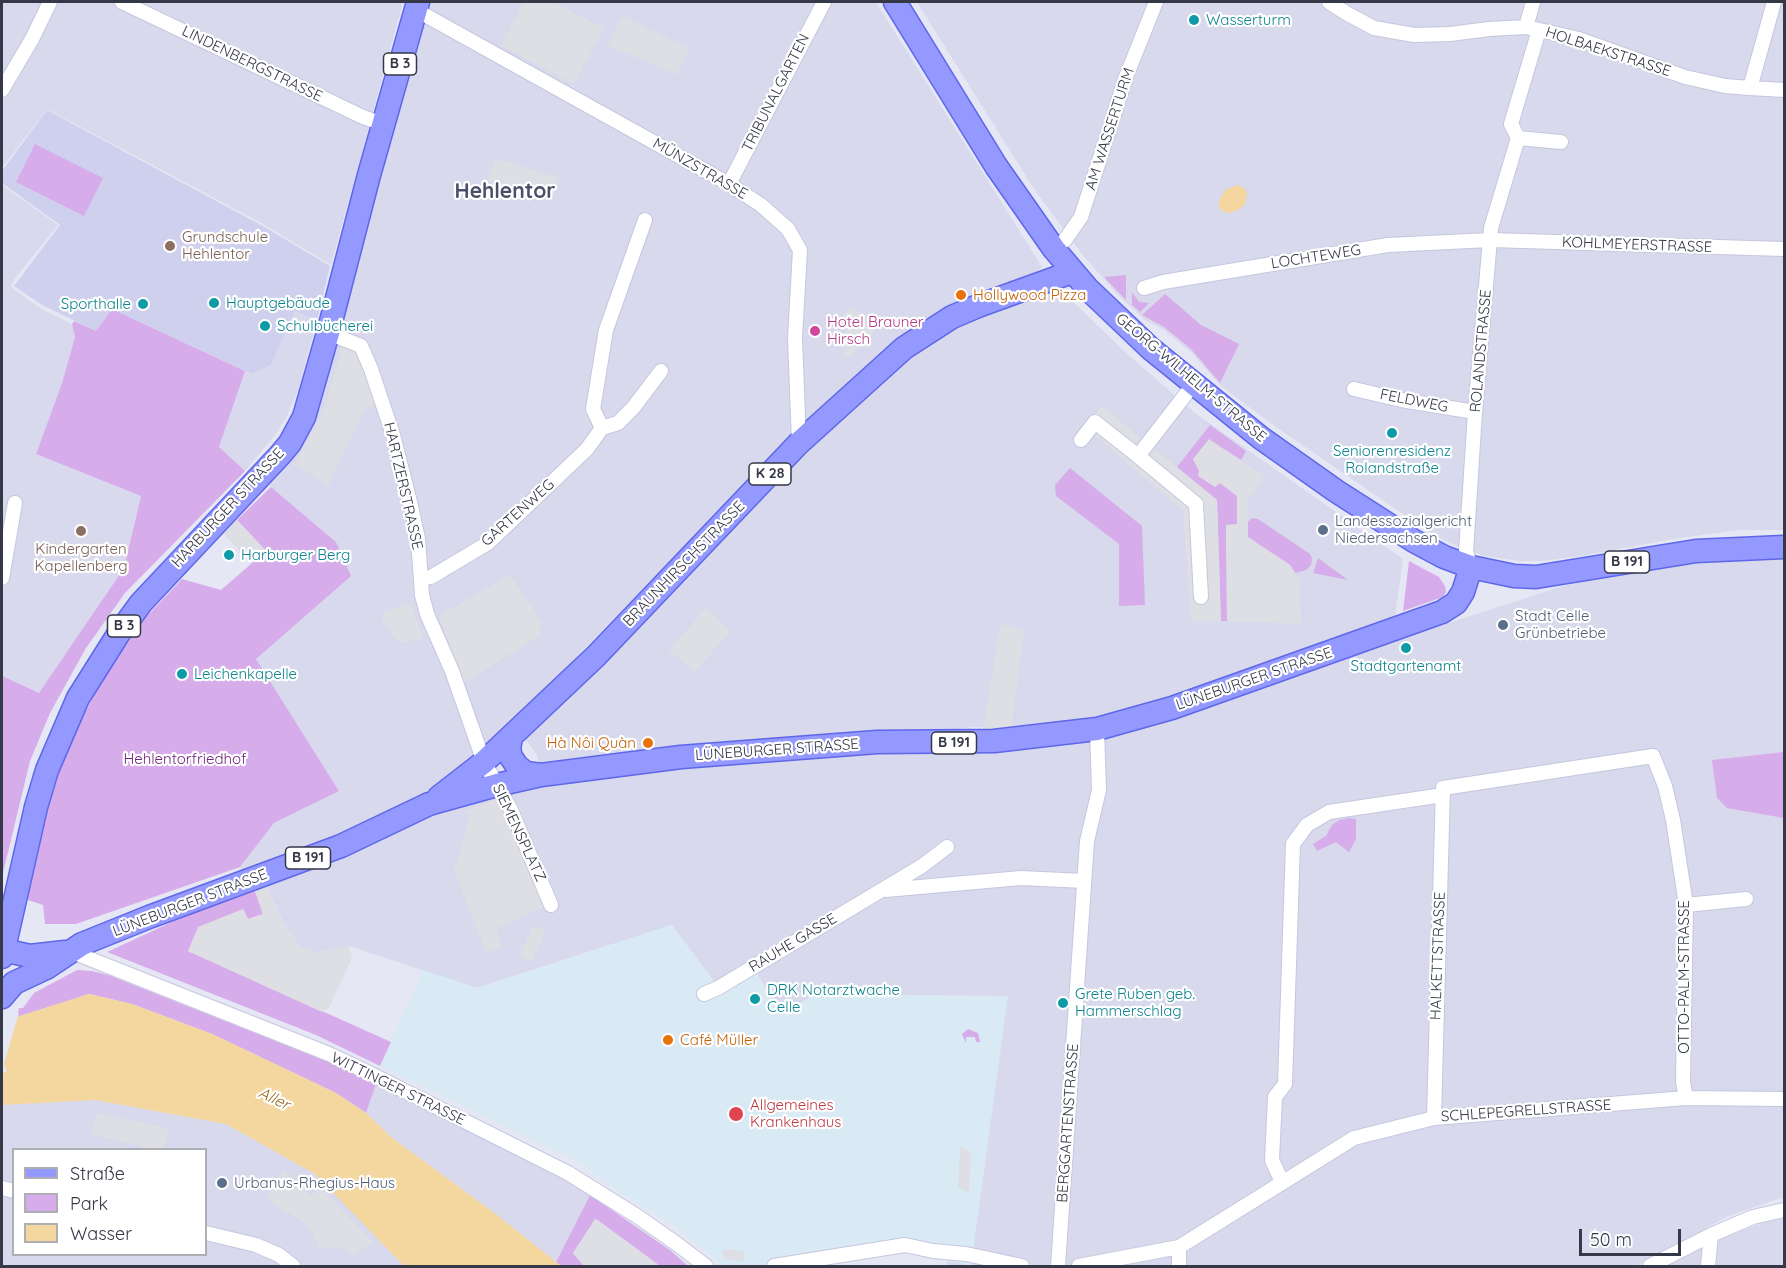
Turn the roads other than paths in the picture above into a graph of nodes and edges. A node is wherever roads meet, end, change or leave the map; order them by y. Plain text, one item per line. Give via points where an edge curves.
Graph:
1 (50, 2) edge
2 (122, 2) edge
3 (824, 2) edge
4 (895, 2) edge
5 (1156, 2) edge
6 (1329, 2) edge
7 (1533, 2) edge
8 (1774, 2) edge
9 (416, 4) edge
10 (1533, 28) junction
11 (1750, 88) junction
12 (2, 90) edge
13 (1785, 90) edge
14 (383, 124) junction
15 (1518, 138) junction
16 (1561, 142) dead end
17 (729, 184) junction
18 (645, 219) dead end
19 (1490, 240) junction
20 (1054, 249) junction
21 (1785, 249) edge
22 (1072, 272) junction
23 (1144, 288) dead end
24 (328, 333) junction
25 (661, 371) dead end
26 (1193, 385) junction
27 (1354, 389) dead end
28 (1475, 412) junction
29 (602, 428) junction
30 (1081, 440) dead end
31 (799, 443) junction
32 (1138, 456) junction
33 (15, 503) dead end
34 (5, 547) edge
35 (1785, 547) edge
36 (1471, 567) junction
37 (2, 578) edge
38 (421, 579) junction
39 (1201, 597) dead end
40 (1096, 729) junction
41 (511, 738) junction
42 (484, 762) junction
43 (541, 776) junction
44 (498, 785) junction
45 (1443, 795) junction
46 (429, 804) junction
47 (947, 847) dead end
48 (1084, 881) junction
49 (881, 891) junction
50 (1746, 899) dead end
51 (551, 904) dead end
52 (1686, 905) junction
53 (70, 951) junction
54 (2, 954) edge
55 (704, 994) dead end
56 (2, 998) edge
57 (1686, 1098) junction
58 (1785, 1099) edge
59 (1434, 1118) junction
60 (1282, 1182) junction
61 (1785, 1210) edge
62 (207, 1233) edge
63 (1711, 1235) junction
64 (1179, 1247) junction
65 (293, 1266) edge
66 (706, 1266) edge
67 (774, 1266) edge
68 (1022, 1266) edge
69 (1058, 1266) edge
70 (1078, 1266) edge
71 (1179, 1266) edge
72 (1650, 1266) edge
73 (1708, 1266) edge

1 - 12 street
2 - 14 street, LINDENBERGSTRASSE
3 - 17 street, TRIBUNALGARTEN
4 - 20 main road, GEORG-WILHELM-STRASSE via 996,166
5 - 20 street, AM WASSERTURM via 1126,77 1081,217
6 - 10 street, HOLBAEKSTRASSE via 1374,28 1414,35
7 - 10 street, ROLANDSTRASSE
8 - 11 street
9 - 14 main road, HARBURGER STRASSE / B 3
9 - 17 street, MÜNZSTRASSE
10 - 11 street, HOLBAEKSTRASSE via 1579,39 1685,77
10 - 15 street, ROLANDSTRASSE via 1511,124
11 - 13 street, HOLBAEKSTRASSE
14 - 24 main road, HARBURGER STRASSE / B 3
15 - 16 street
15 - 19 street, ROLANDSTRASSE
17 - 31 street, MÜNZSTRASSE via 777,217 800,250 795,338
18 - 29 street via 606,330 592,409
19 - 21 street, KOHLMEYERSTRASSE
19 - 23 street, LOCHTEWEG via 1388,245
19 - 28 street, ROLANDSTRASSE
20 - 22 main road, GEORG-WILHELM-STRASSE
22 - 26 main road, GEORG-WILHELM-STRASSE via 1135,335
22 - 31 main road, BRAUNHIRSCHSTRASSE / K 28 via 978,306 929,330 880,368
24 - 38 street, HARTZERSTRASSE via 361,346 371,369 411,506
24 - 54 main road, HARBURGER STRASSE / B 3 via 306,411 290,443 141,603 78,698 47,770 36,807
25 - 29 street, GARTENWEG via 618,423
26 - 32 street
26 - 36 main road, GEORG-WILHELM-STRASSE via 1336,491 1444,557
27 - 28 street, FELDWEG
28 - 36 street, ROLANDSTRASSE via 1466,552
29 - 38 street, GARTENWEG via 587,449 488,543 431,578
30 - 32 street via 1095,422
31 - 41 main road, BRAUNHIRSCHSTRASSE / K 28 via 596,656
32 - 39 street via 1196,504
33 - 34 street
34 - 37 street
35 - 36 main road, B 191 via 1696,551 1549,576 1514,576
36 - 40 main road, LÜNEBURGER STRASSE / B 191 via 1456,603 1442,612 1172,708
38 - 42 street, HARTZERSTRASSE via 427,614
40 - 43 main road, LÜNEBURGER STRASSE / B 191 via 994,741 877,742 726,752
40 - 48 street, BERGGARTENSTRASSE via 1099,790 1087,841
41 - 42 main road, BRAUNHIRSCHSTRASSE
41 - 43 main road via 509,749 517,766
42 - 44 street, SIEMENSPLATZ
42 - 46 main road, BRAUNHIRSCHSTRASSE
43 - 44 main road, LÜNEBURGER STRASSE / B 191
44 - 46 main road, LÜNEBURGER STRASSE / B 191
44 - 51 street, SIEMENSPLATZ
45 - 52 street, OTTO-PALM-STRASSE via 1443,788 1653,756 1673,820
45 - 59 street, HALKETTSTRASSE
45 - 60 street via 1329,812 1307,825 1293,844 1285,1084 1275,1097 1272,1160
46 - 53 main road, LÜNEBURGER STRASSE / B 191 via 341,846 149,917
47 - 49 street, RAUHE GASSE
48 - 49 street, RAUHE GASSE via 1021,878
48 - 69 street, BERGGARTENSTRASSE
49 - 55 street, RAUHE GASSE
50 - 52 street
52 - 57 street, OTTO-PALM-STRASSE
53 - 54 main road, LÜNEBURGER STRASSE / B 191 via 30,956
53 - 56 main road, LÜNEBURGER STRASSE / B 191 via 14,983
53 - 66 street, WITTINGER STRASSE via 367,1072 568,1173
57 - 58 street, SCHLEPEGRELLSTRASSE
57 - 59 street, SCHLEPEGRELLSTRASSE
59 - 60 street, SCHLEPEGRELLSTRASSE via 1354,1138
60 - 64 street, SCHLEPEGRELLSTRASSE
61 - 63 street via 1754,1217
62 - 65 street via 256,1245
63 - 72 street
63 - 73 street
64 - 70 street, SCHLEPEGRELLSTRASSE
64 - 71 street
67 - 68 street via 905,1245

